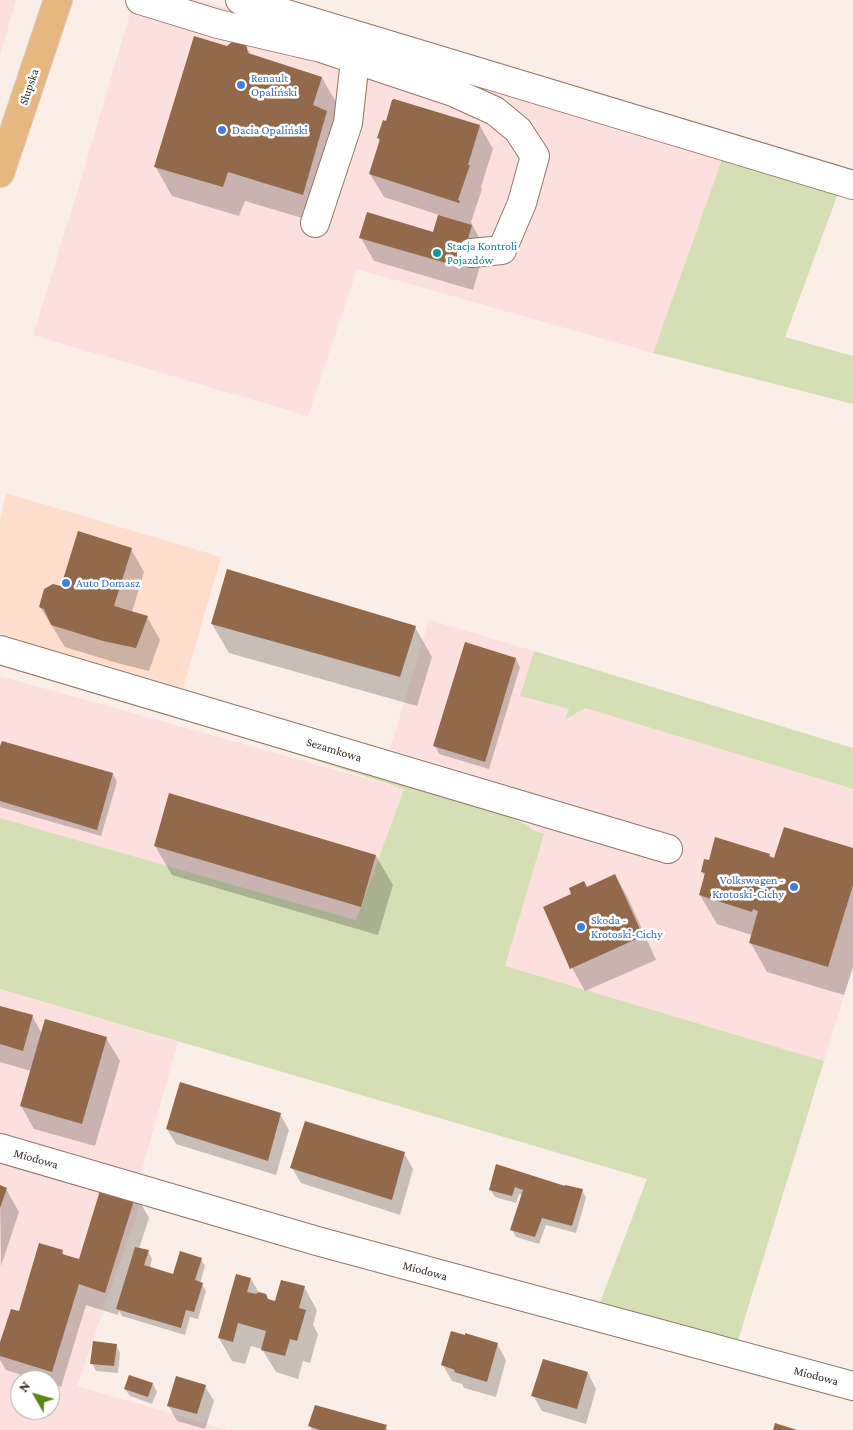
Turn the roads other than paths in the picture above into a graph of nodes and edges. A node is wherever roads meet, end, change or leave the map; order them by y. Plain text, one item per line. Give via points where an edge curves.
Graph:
1 (58, 0) edge
2 (140, 0) edge
3 (240, 0) edge
4 (355, 60) junction
5 (0, 173) edge
6 (853, 185) edge
7 (315, 222) dead end
8 (471, 253) dead end
9 (0, 650) edge
10 (668, 849) dead end
11 (0, 1148) edge
12 (853, 1386) edge

1 - 5 main road, Słupska
2 - 4 street
3 - 6 street
4 - 7 street via 348,123
4 - 8 street via 454,92 495,111 518,130 535,156 522,203 502,250
9 - 10 street, Sezamkowa
11 - 12 street, Miodowa via 317,1241

